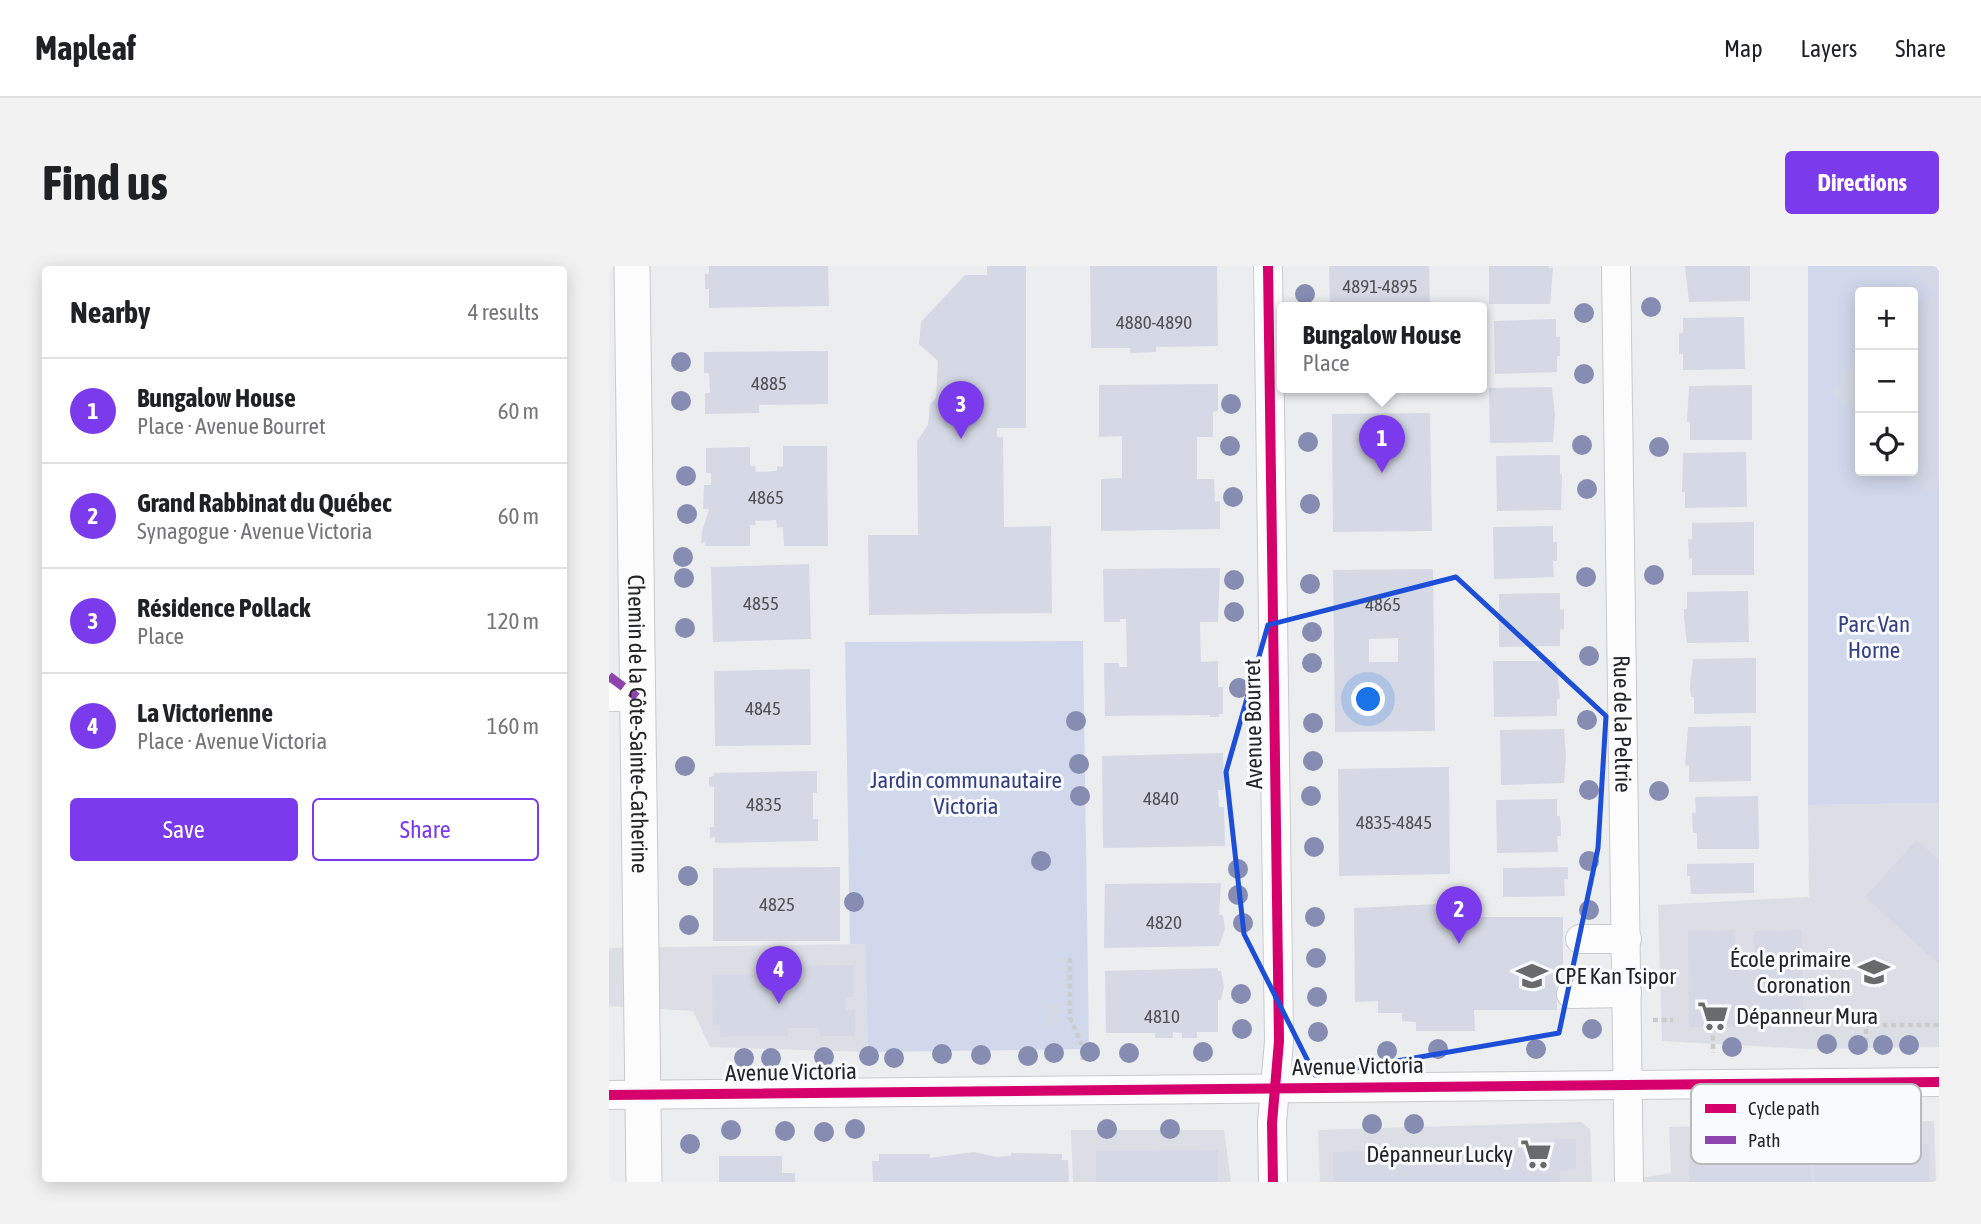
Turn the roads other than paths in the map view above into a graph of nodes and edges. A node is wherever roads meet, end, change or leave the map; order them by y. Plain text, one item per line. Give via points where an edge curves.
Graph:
1 (632, 266) edge
2 (1268, 266) edge
3 (1615, 266) edge
4 (623, 697) edge
5 (1580, 939) dead end
6 (1627, 939) junction
7 (1627, 993) junction
8 (1571, 994) dead end
9 (1939, 1082) edge
10 (1628, 1084) junction
11 (1275, 1088) junction
12 (625, 1096) edge
13 (643, 1182) edge
14 (1273, 1182) edge
15 (1629, 1182) edge

1 - 4 main road, Chemin de la Côte-Sainte-Catherine
2 - 11 street, Avenue Bourret via 1279,1041
3 - 6 street, Rue de la Peltrie
4 - 12 main road, Chemin de la Côte-Sainte-Catherine
5 - 6 street
6 - 7 street, Rue de la Peltrie
7 - 8 street
7 - 10 street, Rue de la Peltrie
9 - 10 street, Avenue Victoria
10 - 11 street, Avenue Victoria
10 - 15 street, Rue de la Peltrie
11 - 12 street, Avenue Victoria
11 - 14 street, Avenue Bourret
12 - 13 main road, Chemin de la Côte-Sainte-Catherine

